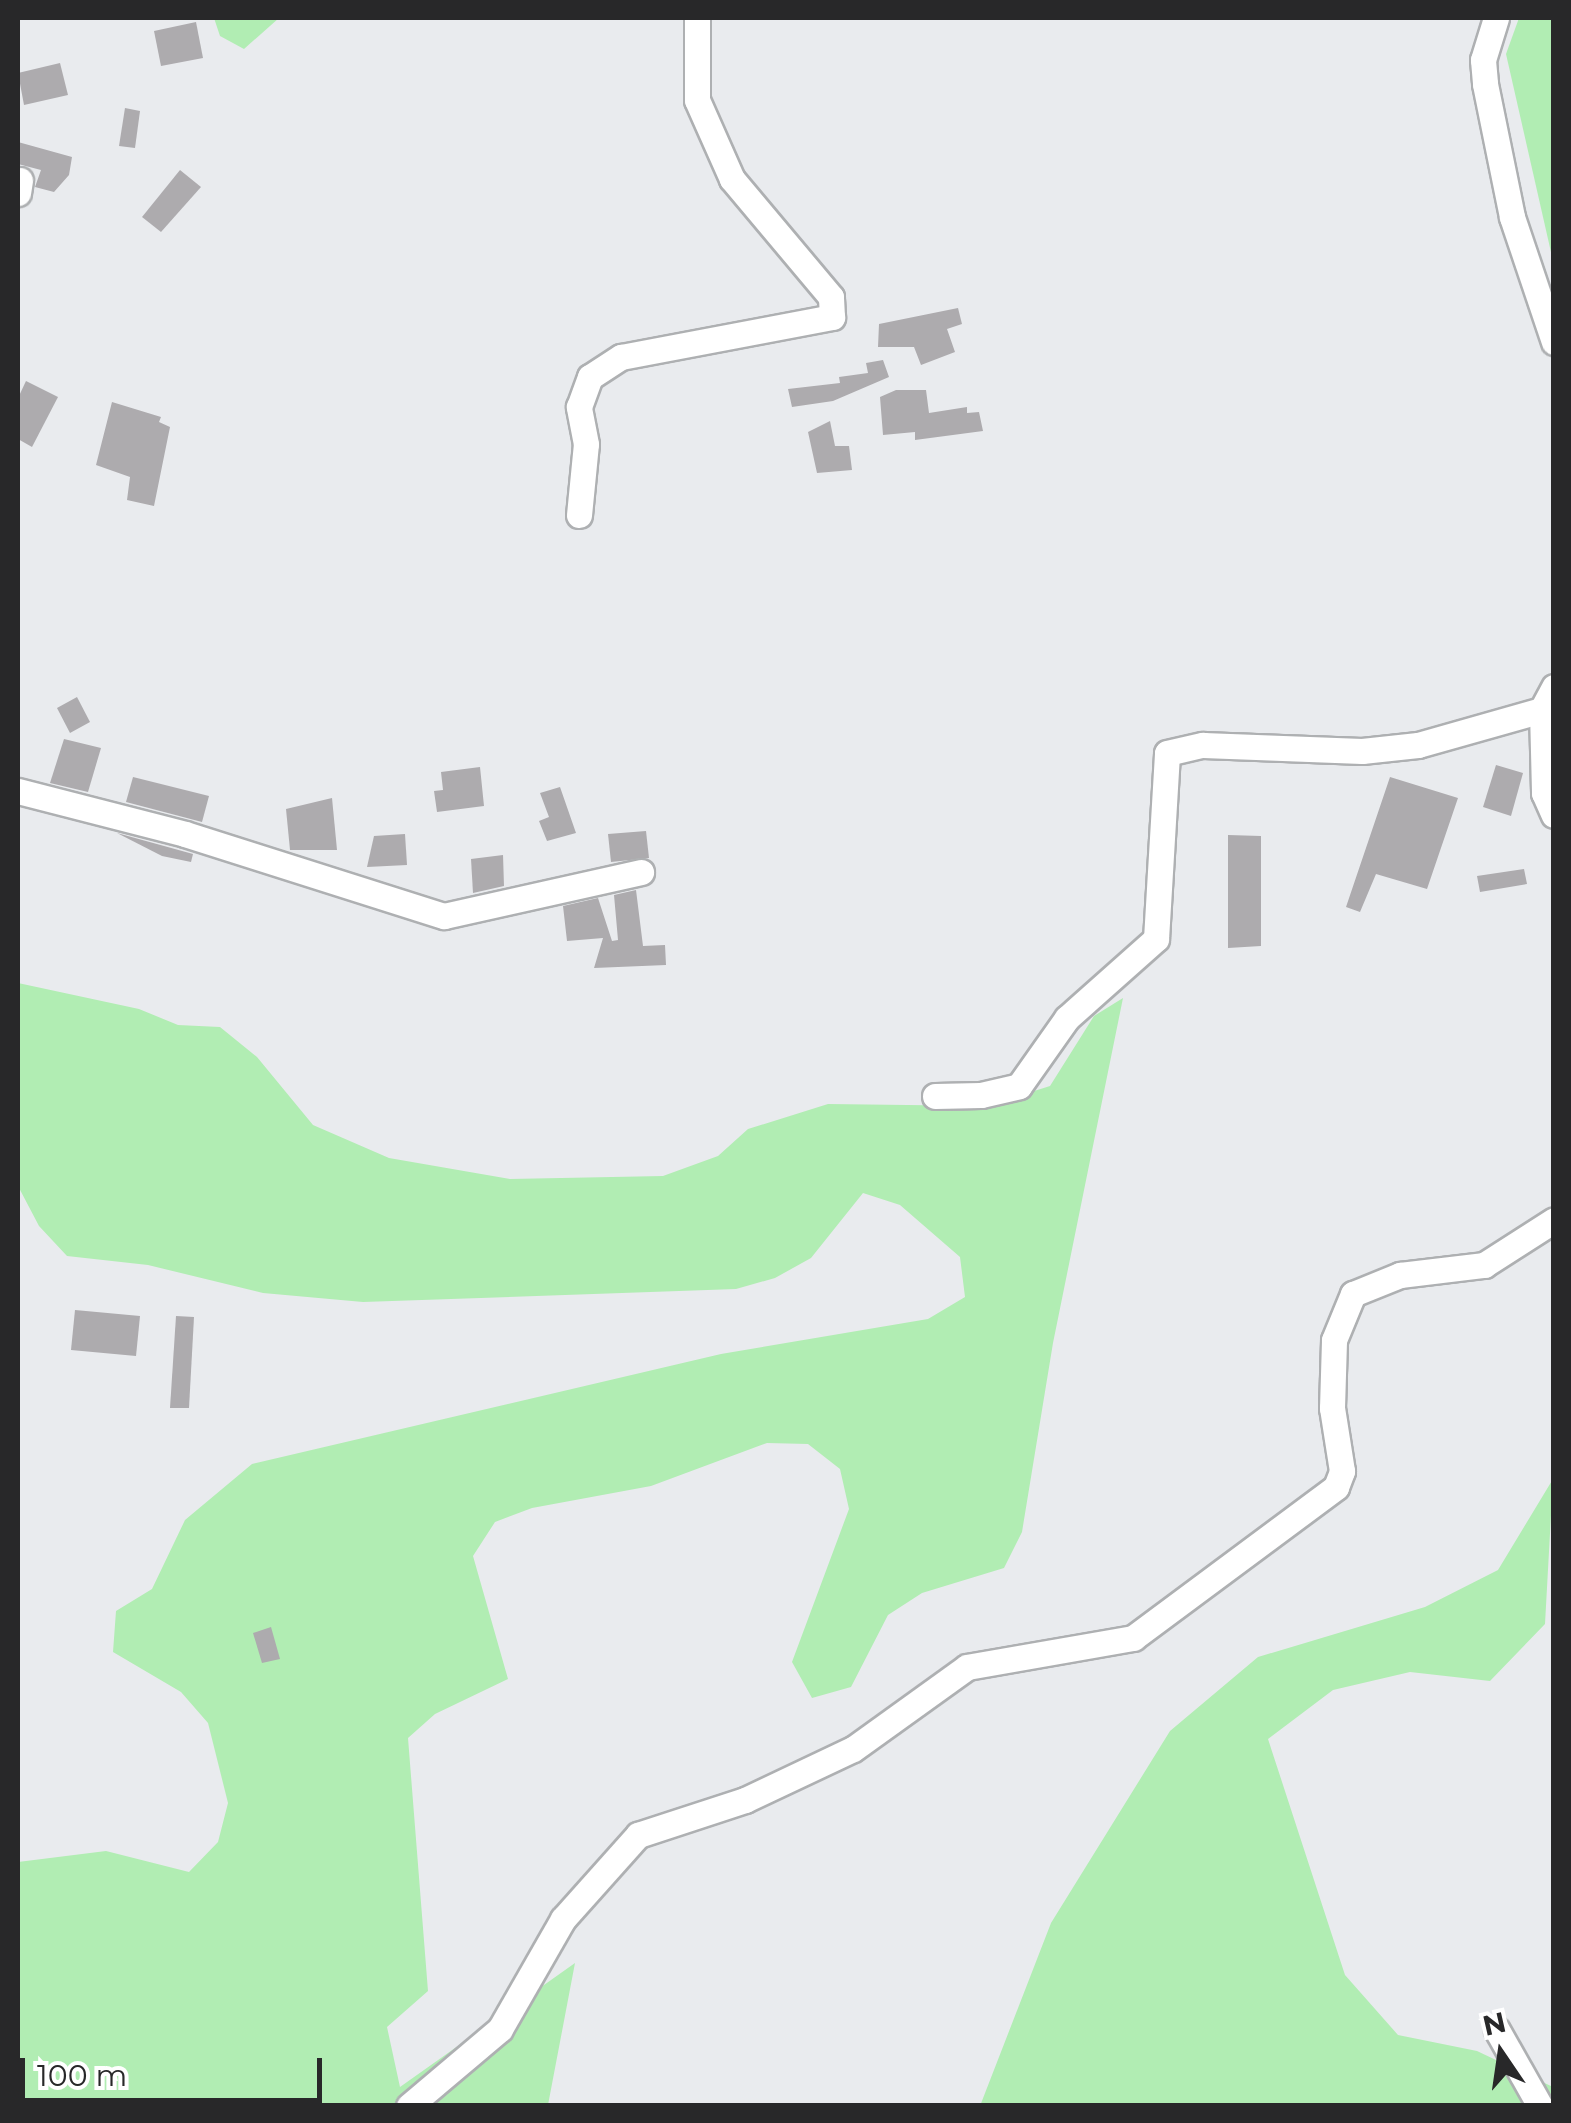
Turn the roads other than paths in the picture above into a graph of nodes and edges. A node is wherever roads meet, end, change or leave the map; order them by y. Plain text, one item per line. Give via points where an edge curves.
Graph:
1 (697, 18) edge
2 (1496, 18) edge
3 (1554, 342) edge
4 (580, 514) dead end
5 (1548, 699) edge
6 (18, 791) edge
7 (1554, 815) edge
8 (641, 872) dead end
9 (935, 1096) dead end
10 (1554, 1220) edge
11 (1497, 2030) dead end
12 (409, 2106) edge
13 (1540, 2106) edge

1 - 4 street via 696,100 732,179 831,298 832,316 620,358 590,377 579,407 586,444
2 - 3 street via 1483,60 1485,84 1512,217
5 - 7 street via 1544,793
5 - 9 street via 1381,749 1203,746 1167,753 1156,939 1067,1018 1018,1086 981,1096
6 - 8 street via 185,834 444,916
10 - 12 street via 1466,1272 1400,1275 1353,1294 1334,1340 1332,1408 1342,1471 1336,1487 1133,1638 967,1667 853,1749 746,1800 638,1836 563,1919 500,2029
11 - 13 street

